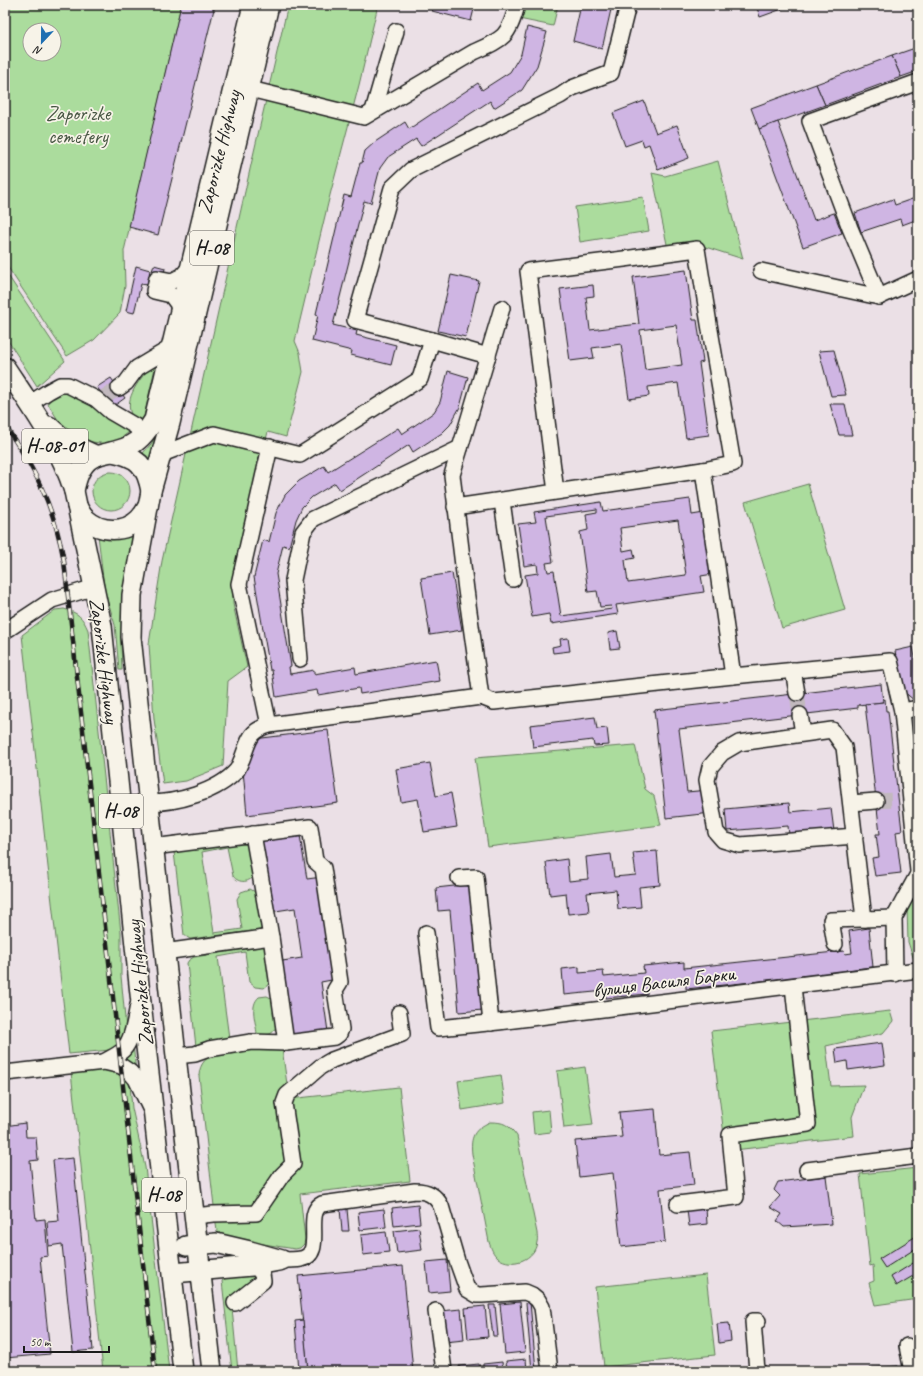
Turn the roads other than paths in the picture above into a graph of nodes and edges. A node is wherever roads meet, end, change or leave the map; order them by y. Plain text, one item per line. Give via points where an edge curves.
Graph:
1 (253, 5) edge
2 (269, 5) edge
3 (517, 5) edge
4 (628, 5) edge
5 (396, 31) dead end
6 (918, 82) edge
7 (242, 87) junction
8 (374, 111) junction
9 (191, 266) junction
10 (761, 271) dead end
11 (918, 278) edge
12 (879, 297) junction
13 (502, 308) dead end
14 (180, 312) junction
15 (432, 340) junction
16 (172, 347) junction
17 (488, 356) junction
18 (5, 367) edge
19 (119, 388) tunnel mouth
20 (29, 404) junction
21 (143, 435) junction
22 (270, 447) junction
23 (460, 448) junction
24 (105, 454) junction
25 (162, 454) junction
26 (703, 470) junction
27 (556, 492) junction
28 (150, 498) junction
29 (75, 499) junction
30 (502, 501) junction
31 (455, 507) junction
32 (513, 579) dead end
33 (94, 587) junction
34 (5, 631) edge
35 (300, 659) dead end
36 (793, 670) junction
37 (733, 676) junction
38 (797, 693) tunnel mouth
39 (481, 697) junction
40 (918, 708) edge
41 (902, 711) junction
42 (800, 715) tunnel mouth
43 (269, 725) junction
44 (803, 733) junction
45 (876, 801) tunnel mouth
46 (148, 804) junction
47 (851, 804) junction
48 (253, 834) junction
49 (855, 836) junction
50 (153, 847) junction
51 (918, 871) edge
52 (918, 874) edge
53 (459, 878) dead end
54 (864, 918) junction
55 (894, 918) junction
56 (426, 933) dead end
57 (271, 937) junction
58 (835, 944) dead end
59 (164, 952) junction
60 (918, 970) edge
61 (895, 974) junction
62 (793, 986) junction
63 (140, 994) junction
64 (398, 1012) dead end
65 (491, 1023) junction
66 (286, 1043) junction
67 (176, 1056) junction
68 (104, 1062) junction
69 (5, 1073) edge
70 (155, 1118) junction
71 (918, 1156) edge
72 (808, 1170) dead end
73 (678, 1204) dead end
74 (195, 1216) junction
75 (198, 1245) junction
76 (170, 1248) junction
77 (282, 1260) junction
78 (252, 1266) junction
79 (201, 1270) junction
80 (173, 1273) junction
81 (236, 1303) dead end
82 (436, 1311) dead end
83 (758, 1321) dead end
84 (907, 1346) dead end
85 (183, 1371) edge
86 (212, 1371) edge
87 (444, 1371) edge
88 (550, 1371) edge
89 (757, 1371) edge
90 (912, 1371) edge

1 - 7 main road, Zaporizke Highway / Н-08
2 - 7 main road, Zaporizke Highway / Н-08
3 - 8 street via 507,34
4 - 15 street via 612,73 572,88 411,170 392,188 355,320
5 - 8 street
6 - 12 street via 810,121
7 - 8 street via 364,117
7 - 9 main road, Zaporizke Highway / Н-08
7 - 25 main road, Zaporizke Highway / Н-08
9 - 14 main road, Zaporizke Highway / Н-08
9 - 14 street via 182,276 172,281 157,278 154,291 172,295
10 - 12 street
11 - 12 street
13 - 17 street
14 - 16 main road, Zaporizke Highway / Н-08
15 - 17 street
15 - 22 street via 420,378 300,455
16 - 19 street via 137,368
16 - 21 main road, Zaporizke Highway / Н-08 via 154,420
17 - 23 street
18 - 20 main road, Н-08-01
20 - 21 street via 60,385 68,385 100,398 111,412 135,426
20 - 24 main road, Н-08-01 via 59,436 77,447
20 - 29 main road, Н-08-01 via 59,453 68,472
21 - 24 main road, Zaporizke Highway / Н-08 via 129,446
22 - 25 street via 214,434
22 - 43 street via 239,584
23 - 31 street via 452,475
23 - 35 street via 313,519 303,532 293,580
24 - 28 main road, Н-08 via 127,455 140,464 148,476
24 - 29 main road, Zaporizke Highway / Н-08 via 85,464 76,477
25 - 28 main road, Zaporizke Highway / Н-08
26 - 27 street
26 - 27 street via 733,464 697,249 528,271
26 - 37 street
27 - 30 street
28 - 29 main road, Н-08 via 140,518 128,527 113,530 98,527 85,519
28 - 46 main road, Zaporizke Highway / Н-08 via 132,595 131,637
29 - 33 main road, Zaporizke Highway / Н-08
30 - 31 street
30 - 32 street
31 - 39 street
33 - 34 street via 52,600
33 - 63 main road, Zaporizke Highway / Н-08 via 102,626
36 - 37 street
36 - 38 street
36 - 41 street via 890,661
37 - 39 street via 494,702
39 - 43 street
40 - 41 street
41 - 51 street via 904,799
42 - 44 street
43 - 46 street via 259,728 252,734 238,769 226,780 212,789 166,803
44 - 47 street via 832,730 844,747
44 - 49 street via 740,743 722,753 710,767 707,780 716,832 723,840 740,845
45 - 47 street
46 - 50 main road, Zaporizke Highway / Н-08
47 - 49 street
48 - 50 street
48 - 57 street
48 - 66 street via 310,827 315,861 323,868 340,982 335,990 341,1029 335,1037
49 - 54 street
50 - 59 main road, Zaporizke Highway / Н-08
52 - 55 street
53 - 65 street via 476,877
54 - 55 street
54 - 58 street via 831,920
55 - 61 street
56 - 65 street, вулиця Василя Барки via 438,1028
57 - 59 street
57 - 66 street
59 - 67 main road, Zaporizke Highway / Н-08
60 - 61 street, вулиця Василя Барки
61 - 62 street, вулиця Василя Барки
62 - 65 street, вулиця Василя Барки
62 - 73 street via 808,1124 730,1135 736,1197
63 - 68 street via 128,1042 119,1053
63 - 70 main road, Zaporizke Highway / Н-08
64 - 74 street via 402,1034 332,1060 287,1095 284,1103 293,1164 282,1175 256,1213
66 - 67 street via 251,1042
67 - 74 main road, Zaporizke Highway / Н-08
68 - 69 street
68 - 70 street via 120,1066 130,1072
70 - 76 main road, Zaporizke Highway / Н-08
71 - 72 street
74 - 75 main road, Zaporizke Highway / Н-08
75 - 76 main road
75 - 77 main road via 216,1244 250,1250
75 - 79 main road, Zaporizke Highway / Н-08
76 - 80 main road, Zaporizke Highway / Н-08
77 - 78 main road
77 - 88 street via 302,1259 312,1251 315,1210 322,1204 424,1191 438,1200 441,1206 467,1289 477,1295 525,1292 532,1295 542,1307
78 - 79 main road
78 - 81 street via 262,1274 262,1281
79 - 80 main road
79 - 86 main road, Zaporizke Highway / Н-08
80 - 85 main road, Zaporizke Highway / Н-08
82 - 87 street
83 - 89 street via 753,1321
84 - 90 street

